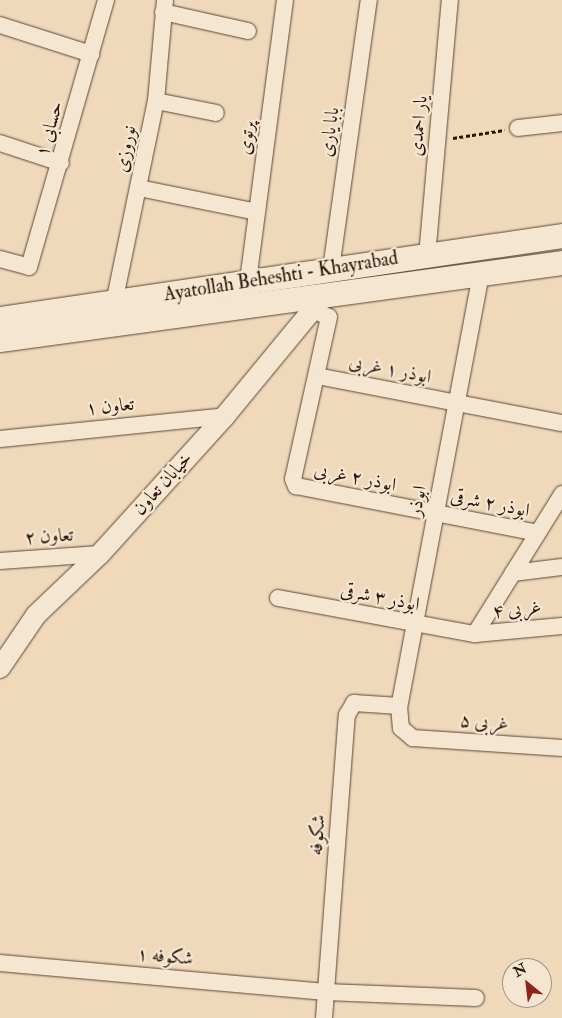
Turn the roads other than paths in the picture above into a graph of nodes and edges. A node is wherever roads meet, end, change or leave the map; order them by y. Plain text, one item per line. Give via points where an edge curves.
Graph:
1 (106, 0) edge
2 (285, 0) edge
3 (369, 0) edge
4 (450, 0) edge
5 (164, 6) edge
6 (0, 25) edge
7 (248, 31) dead end
8 (92, 54) junction
9 (156, 101) junction
10 (216, 113) dead end
11 (562, 123) edge
12 (518, 128) road end
13 (0, 144) edge
14 (61, 164) junction
15 (139, 188) junction
16 (257, 212) junction
17 (562, 236) edge
18 (427, 256) junction
19 (0, 259) edge
20 (562, 263) edge
21 (331, 269) junction
22 (481, 274) junction
23 (248, 281) junction
24 (318, 303) junction
25 (114, 314) junction
26 (0, 319) edge
27 (0, 340) edge
28 (317, 376) junction
29 (456, 403) junction
30 (225, 416) junction
31 (562, 423) edge
32 (0, 439) edge
33 (562, 494) edge
34 (436, 514) junction
35 (537, 533) junction
36 (100, 554) junction
37 (0, 561) edge
38 (562, 567) edge
39 (513, 573) junction
40 (278, 598) dead end
41 (414, 626) junction
42 (562, 626) edge
43 (475, 634) junction
44 (1, 663) edge
45 (399, 706) junction
46 (404, 735) joint
47 (562, 748) edge
48 (0, 963) edge
49 (326, 992) junction
50 (476, 998) dead end
51 (324, 1018) edge

1 - 8 street, حسابی ۱
2 - 16 street, پرتوی
3 - 21 street, بابا یاری
4 - 18 street, یار احمدی
5 - 7 street
5 - 9 street, نوروزی
6 - 8 street
8 - 14 street, حسابی ۱
9 - 10 street
9 - 15 street, نوروزی
11 - 12 street
13 - 14 street
14 - 19 street, حسابی ۱ via 29,268
15 - 16 street
15 - 25 street, نوروزی
16 - 23 street, پرتوی
17 - 18 main road, Ayatollah Beheshti - Khayrabad
18 - 21 main road, Ayatollah Beheshti - Khayrabad
20 - 22 main road, Ayatollah Beheshti - Khayrabad
21 - 23 main road, Ayatollah Beheshti - Khayrabad
22 - 24 main road, Ayatollah Beheshti - Khayrabad
22 - 29 street, ابوذر
23 - 25 main road, Ayatollah Beheshti - Khayrabad
24 - 25 main road, Ayatollah Beheshti - Khayrabad
24 - 28 street via 329,317
24 - 30 street, خیابان تعاون
25 - 26 main road, Ayatollah Beheshti - Khayrabad
25 - 27 main road, Ayatollah Beheshti - Khayrabad
28 - 29 street, ابوذر ۱ غربی
28 - 34 street, ابوذر ۲ غربی via 293,479 296,486
29 - 31 street, ابوذر ۱ غربی
29 - 34 street, ابوذر
30 - 32 street, تعاون ۱
30 - 36 street, خیابان تعاون
33 - 35 street
34 - 35 street, ابوذر ۲ شرقی
34 - 41 street, ابوذر
35 - 39 street
36 - 37 street, تعاون ۲
36 - 44 street, خیابان تعاون via 36,615
38 - 39 street
39 - 43 street
40 - 41 street, ابوذر ۳ شرقی
41 - 43 street, ابوذر ۳ شرقی
41 - 45 street, ابوذر
42 - 43 street, غربی ۴
45 - 46 street, ابوذر
45 - 49 street, شکوفه via 354,703 347,715
46 - 47 street, غربی ۵
48 - 49 street, شکوفه ۱
49 - 50 street, شکوفه ۱
49 - 51 street, شکوفه

